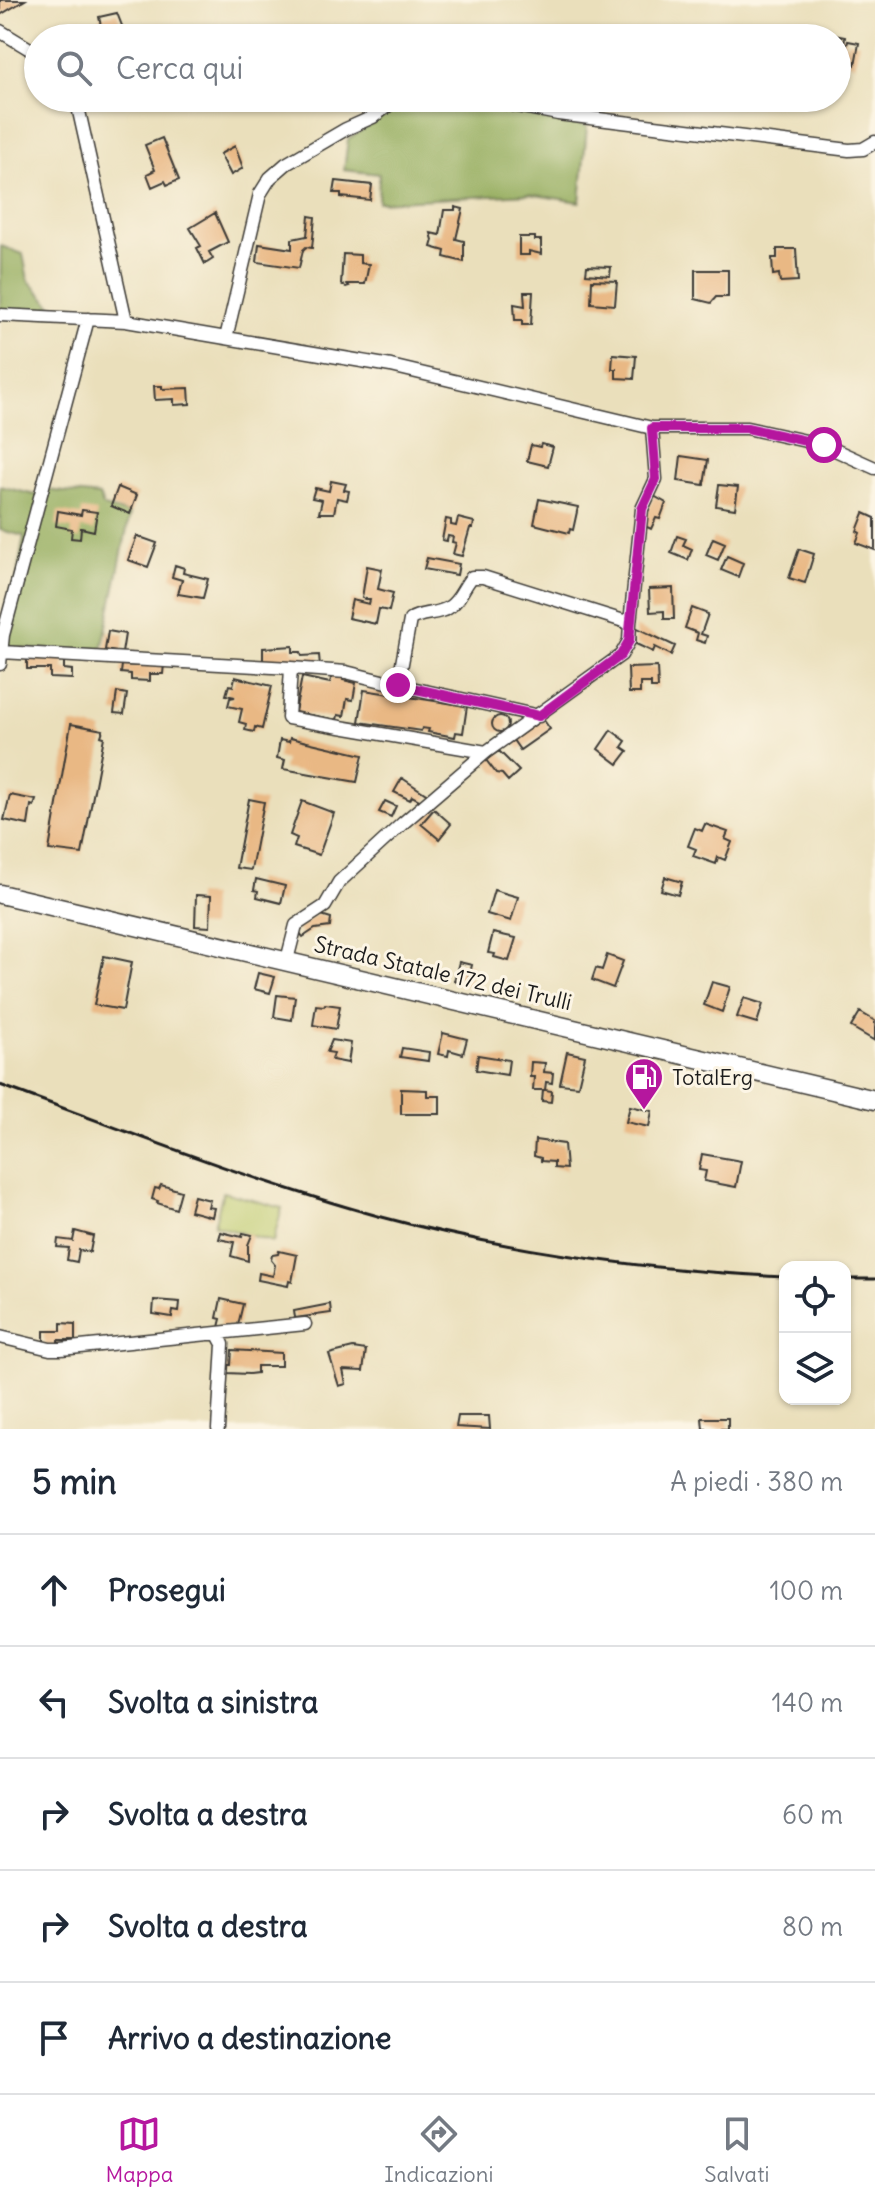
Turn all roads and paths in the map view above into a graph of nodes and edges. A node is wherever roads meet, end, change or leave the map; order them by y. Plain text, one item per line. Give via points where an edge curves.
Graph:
1 (0, 31) edge
2 (24, 46) edge
3 (79, 112) edge
4 (380, 112) edge
5 (548, 112) edge
6 (875, 142) edge
7 (0, 315) edge
8 (88, 319) junction
9 (126, 321) junction
10 (226, 338) junction
11 (652, 428) junction
12 (875, 468) edge
13 (630, 623) junction
14 (1, 658) edge
15 (291, 668) junction
16 (398, 685) junction
17 (539, 716) junction
18 (486, 752) junction
19 (0, 894) edge
20 (287, 960) junction
21 (875, 1100) edge
22 (305, 1324) dead end
23 (217, 1333) junction
24 (0, 1337) edge
25 (218, 1429) edge

1 - 2 street
3 - 9 street
4 - 10 street via 270,178 260,194
5 - 6 street via 849,150
7 - 8 street
8 - 9 street
8 - 14 street
9 - 10 street
10 - 11 street via 391,366
11 - 12 street via 747,428 824,445
11 - 13 street via 656,479 642,509
13 - 16 street via 472,577 448,608 410,620
13 - 17 street via 621,655
14 - 15 street
15 - 16 street via 346,672
15 - 18 street via 288,718
16 - 17 street
17 - 18 street
18 - 20 street via 339,882 325,906 296,925
19 - 20 main road, Strada Statale 172 dei Trulli
20 - 21 main road, Strada Statale 172 dei Trulli
22 - 23 street
23 - 24 street via 61,1349
23 - 25 street via 223,1344

